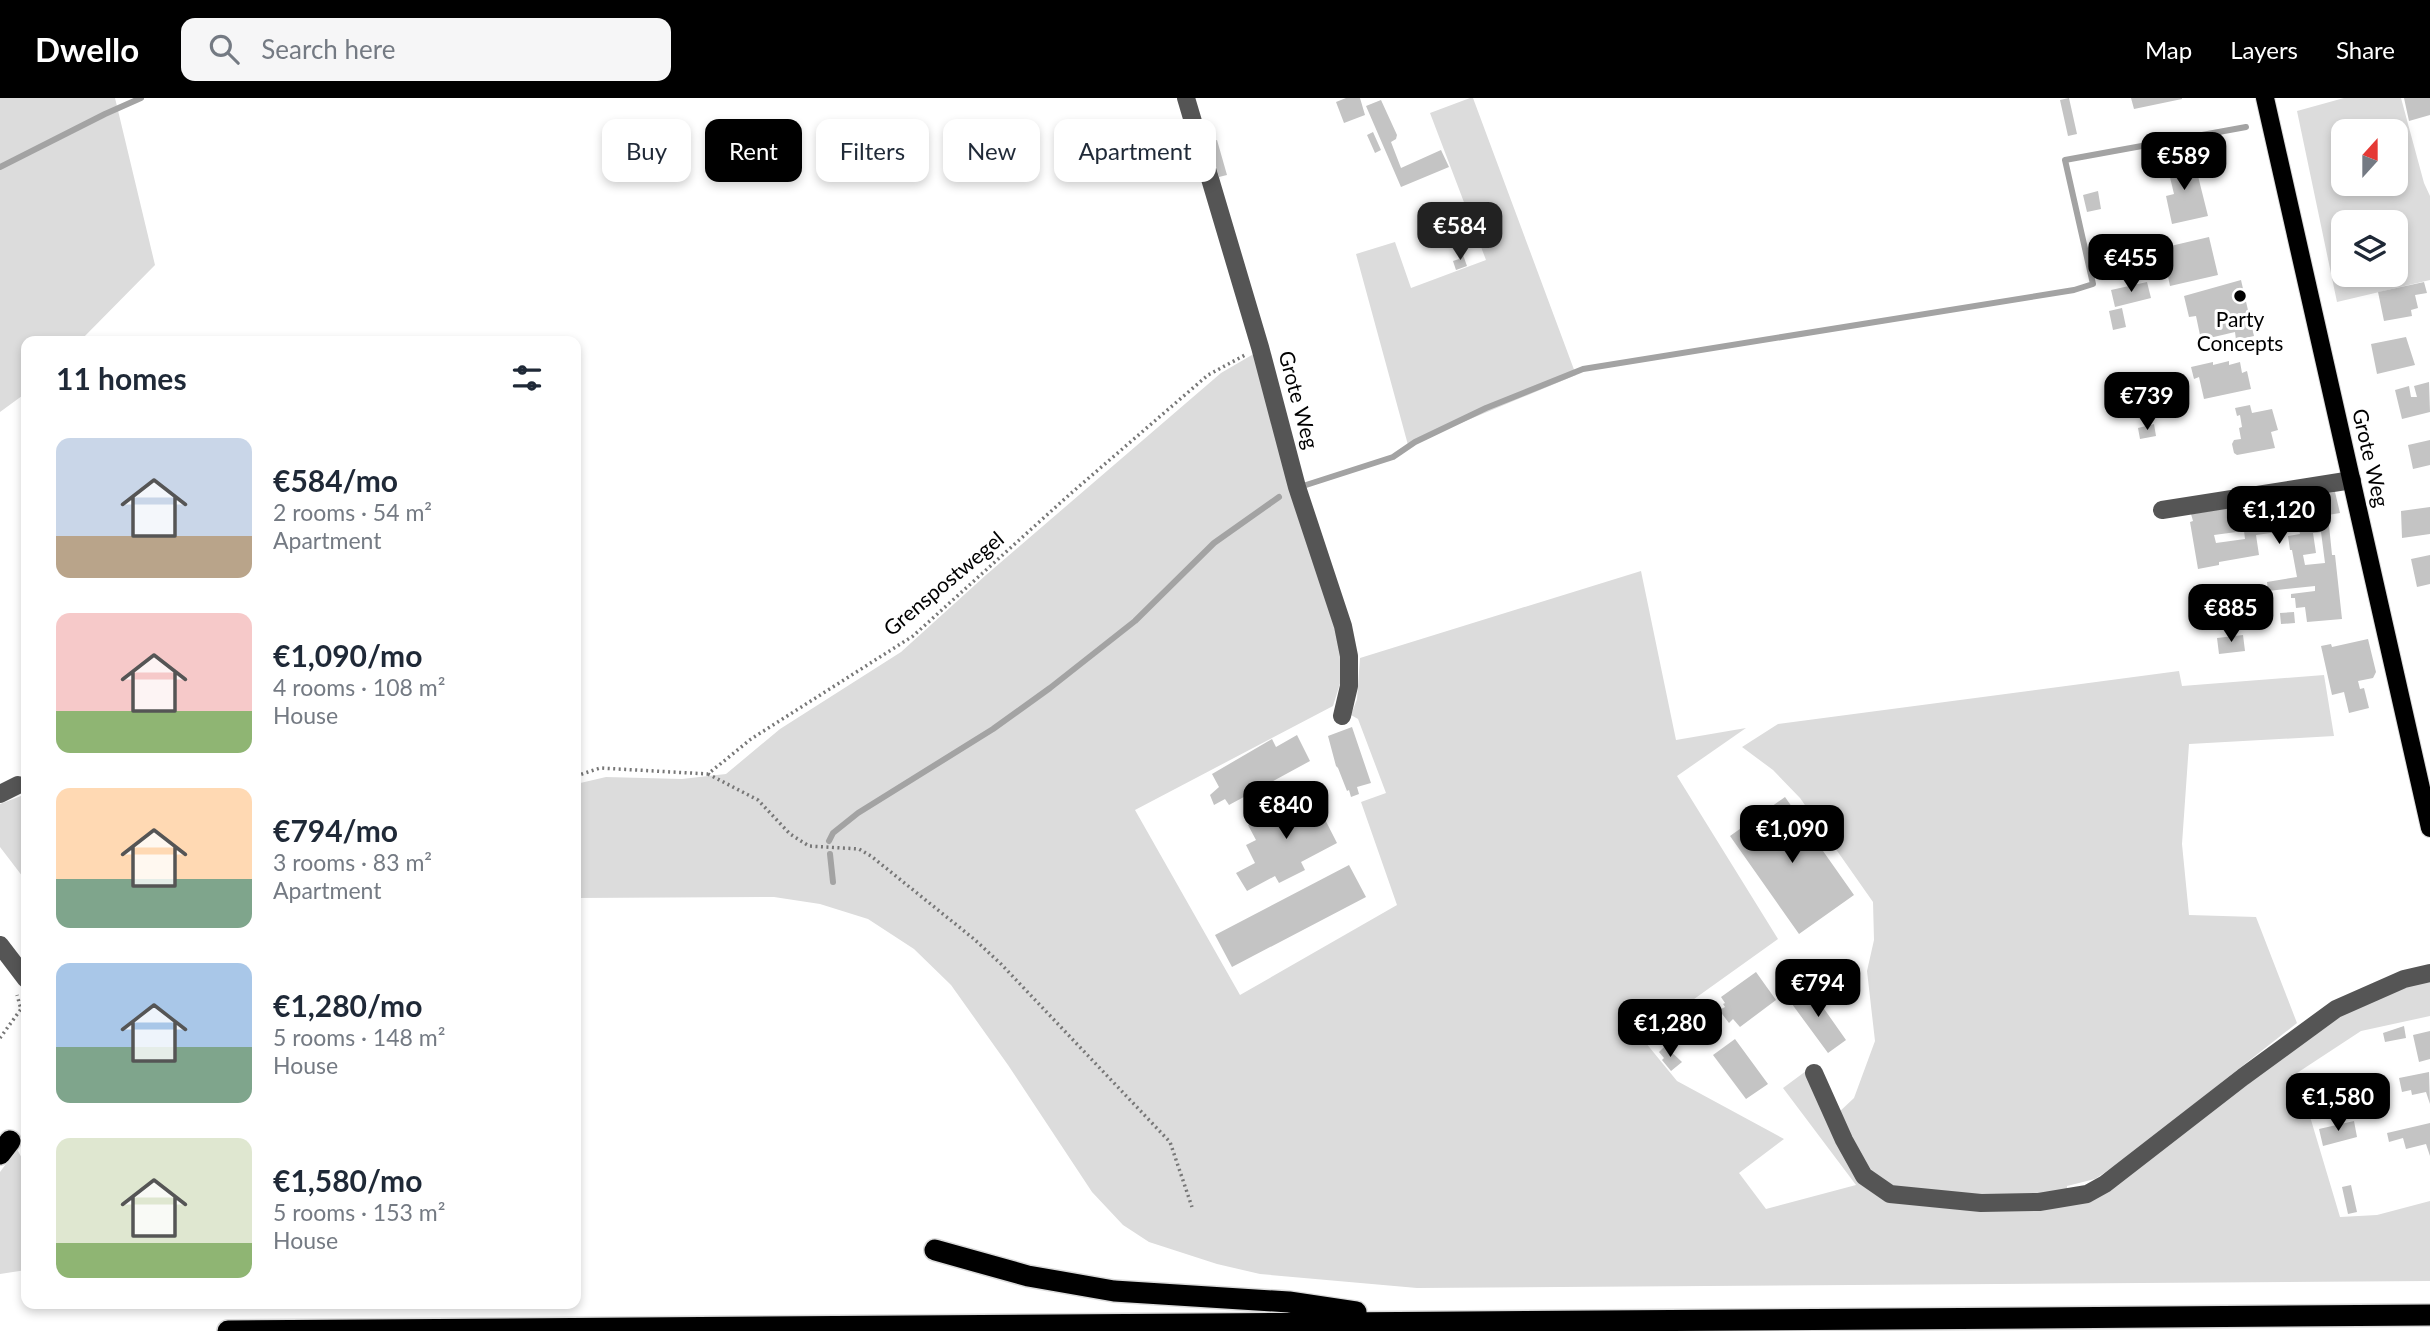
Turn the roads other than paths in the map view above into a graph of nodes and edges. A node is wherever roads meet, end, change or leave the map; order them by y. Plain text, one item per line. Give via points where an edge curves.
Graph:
1 (1186, 98) edge
2 (2265, 98) edge
3 (2352, 480) junction
4 (2162, 510) dead end
5 (1342, 716) dead end
6 (18, 785) dead end
7 (0, 794) edge
8 (2430, 828) edge
9 (0, 945) edge
10 (2430, 972) edge
11 (21, 974) edge
12 (1814, 1073) dead end
13 (935, 1250) dead end
14 (2430, 1315) edge
15 (1424, 1323) junction
16 (228, 1331) edge

1 - 5 street, Grote Weg via 1297,487 1343,626 1349,686
2 - 3 main road, Grote Weg
3 - 4 street
3 - 8 main road, Grote Weg
6 - 7 street
9 - 11 street
10 - 12 street via 2336,1009 2096,1189 2039,1202 1981,1203 1890,1194 1864,1177
13 - 15 highway via 1028,1276 1114,1291 1289,1302
14 - 15 highway
15 - 16 highway

